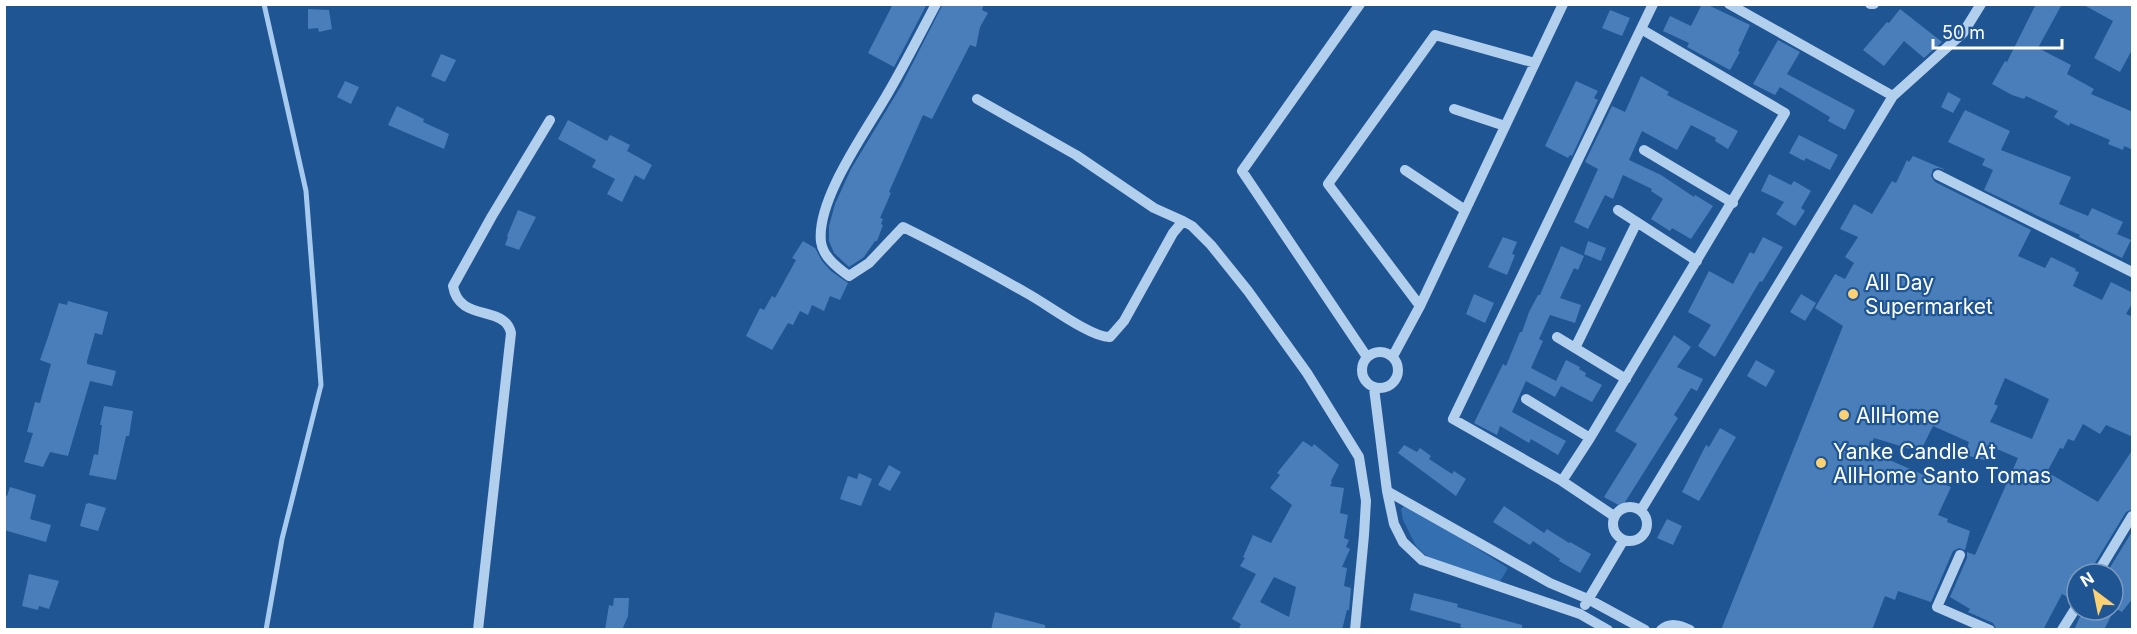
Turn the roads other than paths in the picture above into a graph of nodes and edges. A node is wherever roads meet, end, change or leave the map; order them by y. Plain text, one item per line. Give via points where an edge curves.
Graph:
1 (936, 4) edge
2 (1360, 4) edge
3 (1563, 4) edge
4 (1653, 4) edge
5 (1729, 4) edge
6 (1981, 4) edge
7 (1641, 28) junction
8 (1535, 63) junction
9 (1893, 96) junction
10 (976, 99) dead end
11 (1454, 109) dead end
12 (550, 120) dead end
13 (1505, 126) junction
14 (1644, 150) dead end
15 (1405, 170) dead end
16 (1938, 176) dead end
17 (1732, 203) junction
18 (1465, 210) junction
19 (1618, 210) dead end
20 (1183, 221) junction
21 (1637, 222) junction
22 (1697, 261) junction
23 (2133, 272) edge
24 (1420, 306) junction
25 (1557, 336) dead end
26 (1575, 348) junction
27 (1393, 356) junction
28 (1367, 357) junction
29 (1626, 379) junction
30 (1374, 388) junction
31 (1526, 399) dead end
32 (1590, 438) junction
33 (1562, 481) junction
34 (1387, 491) junction
35 (1641, 510) junction
36 (1614, 516) junction
37 (2133, 516) edge
38 (1623, 541) junction
39 (1960, 555) dead end
40 (2104, 562) edge
41 (1588, 599) junction
42 (1580, 614) junction
43 (477, 630) edge
44 (1355, 630) edge
45 (1608, 630) edge
46 (1645, 630) edge
47 (1661, 630) edge
48 (1690, 630) edge
49 (1990, 630) edge

1 - 20 street via 888,94 854,147 823,213 821,242 835,266 849,276 869,263 903,227 1103,338 1110,337 1124,321
2 - 28 street via 1242,171
3 - 8 street
4 - 7 street
5 - 9 street
6 - 9 street via 1963,33
7 - 17 street via 1785,113
7 - 33 street via 1453,418
8 - 13 street
8 - 24 street via 1436,34 1328,184
9 - 35 street
10 - 20 street via 1076,155 1154,208
11 - 13 street
12 - 43 street via 453,286 462,305 502,319 511,333
13 - 18 street
14 - 17 street
15 - 18 street
16 - 23 street
17 - 22 street
18 - 24 street
19 - 21 street
20 - 44 street via 1211,245 1248,291 1318,390 1359,458 1366,501
21 - 22 street
21 - 26 street
22 - 29 street
24 - 27 street
25 - 26 street
26 - 29 street
27 - 28 street via 1375,352
27 - 30 street via 1398,375 1393,384
28 - 30 street via 1362,374
29 - 32 street
30 - 34 street
31 - 32 street
32 - 33 street
33 - 36 street
34 - 41 street via 1550,583
34 - 42 street via 1394,524 1403,542 1422,560
35 - 36 street via 1631,507
35 - 38 street via 1648,525 1646,533 1632,542
36 - 38 street via 1615,535
37 - 40 street
38 - 41 street
39 - 49 street via 1937,607
41 - 42 street
41 - 46 street
42 - 45 street
47 - 48 street via 1677,624

